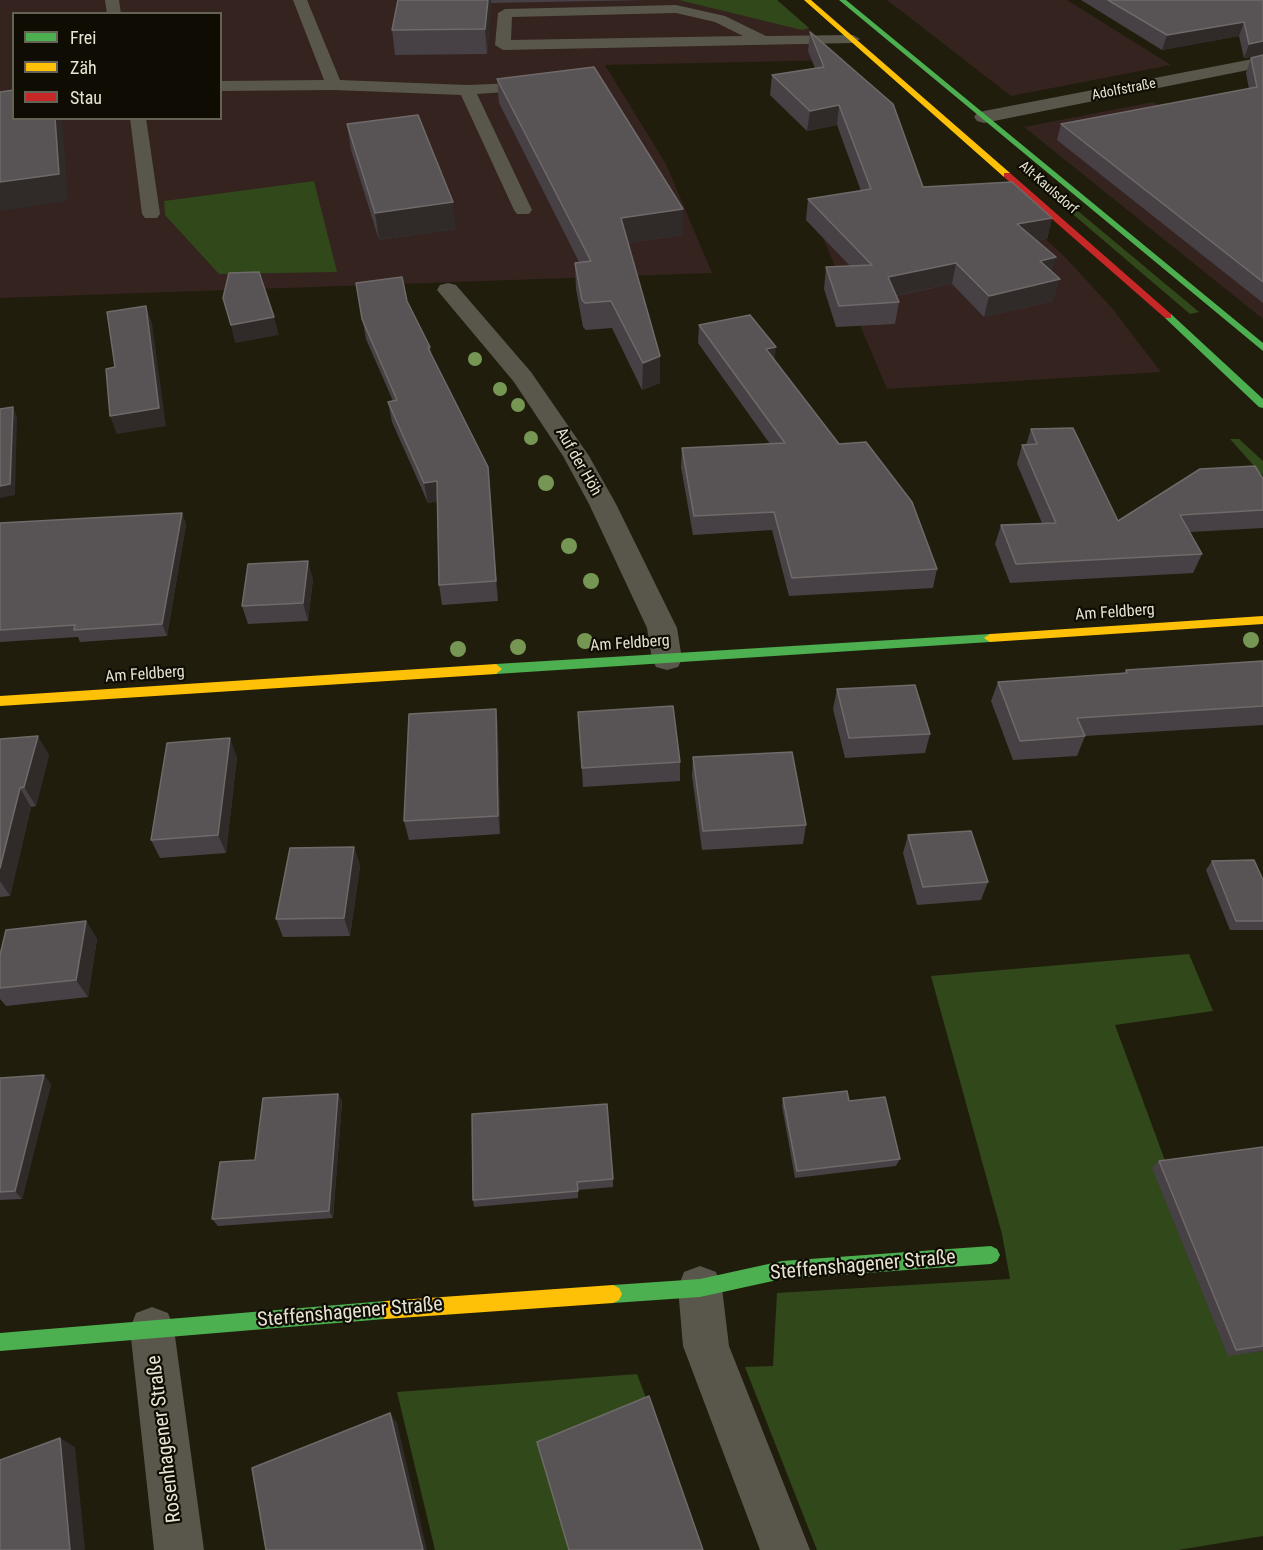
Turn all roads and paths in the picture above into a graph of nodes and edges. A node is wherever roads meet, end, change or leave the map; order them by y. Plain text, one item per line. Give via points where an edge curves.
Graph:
1 (300, 0) edge
2 (807, 0) edge
3 (842, 0) edge
4 (853, 39) junction
5 (762, 40) junction
6 (1263, 62) edge
7 (555, 84) edge
8 (222, 86) edge
9 (334, 86) junction
10 (467, 90) junction
11 (984, 117) junction
12 (138, 120) edge
13 (523, 210) dead end
14 (151, 214) dead end
15 (448, 290) dead end
16 (1263, 348) edge
17 (1263, 405) edge
18 (1263, 620) edge
19 (667, 658) junction
20 (0, 701) edge
21 (991, 1255) dead end
22 (700, 1288) junction
23 (152, 1329) junction
24 (0, 1342) edge
25 (179, 1550) edge
26 (784, 1550) edge

1 - 9 lane
2 - 4 main road, Alt-Kaulsdorf
3 - 11 main road, Alt-Kaulsdorf
4 - 5 lane
4 - 17 main road, Alt-Kaulsdorf via 1149,299
5 - 5 lane via 720,19 676,9 505,13 503,45
6 - 11 street, Adolfstraße
7 - 10 lane
8 - 9 lane
9 - 10 lane
10 - 13 lane
11 - 16 main road, Alt-Kaulsdorf
12 - 14 lane
15 - 19 street, Auf der Höh via 519,371 580,462 662,628
18 - 19 main road, Am Feldberg
19 - 20 main road, Am Feldberg
21 - 22 main road, Steffenshagener Straße via 782,1270
22 - 23 main road, Steffenshagener Straße
22 - 26 street via 706,1346
23 - 24 main road, Steffenshagener Straße
23 - 25 street, Rosenhagener Straße

